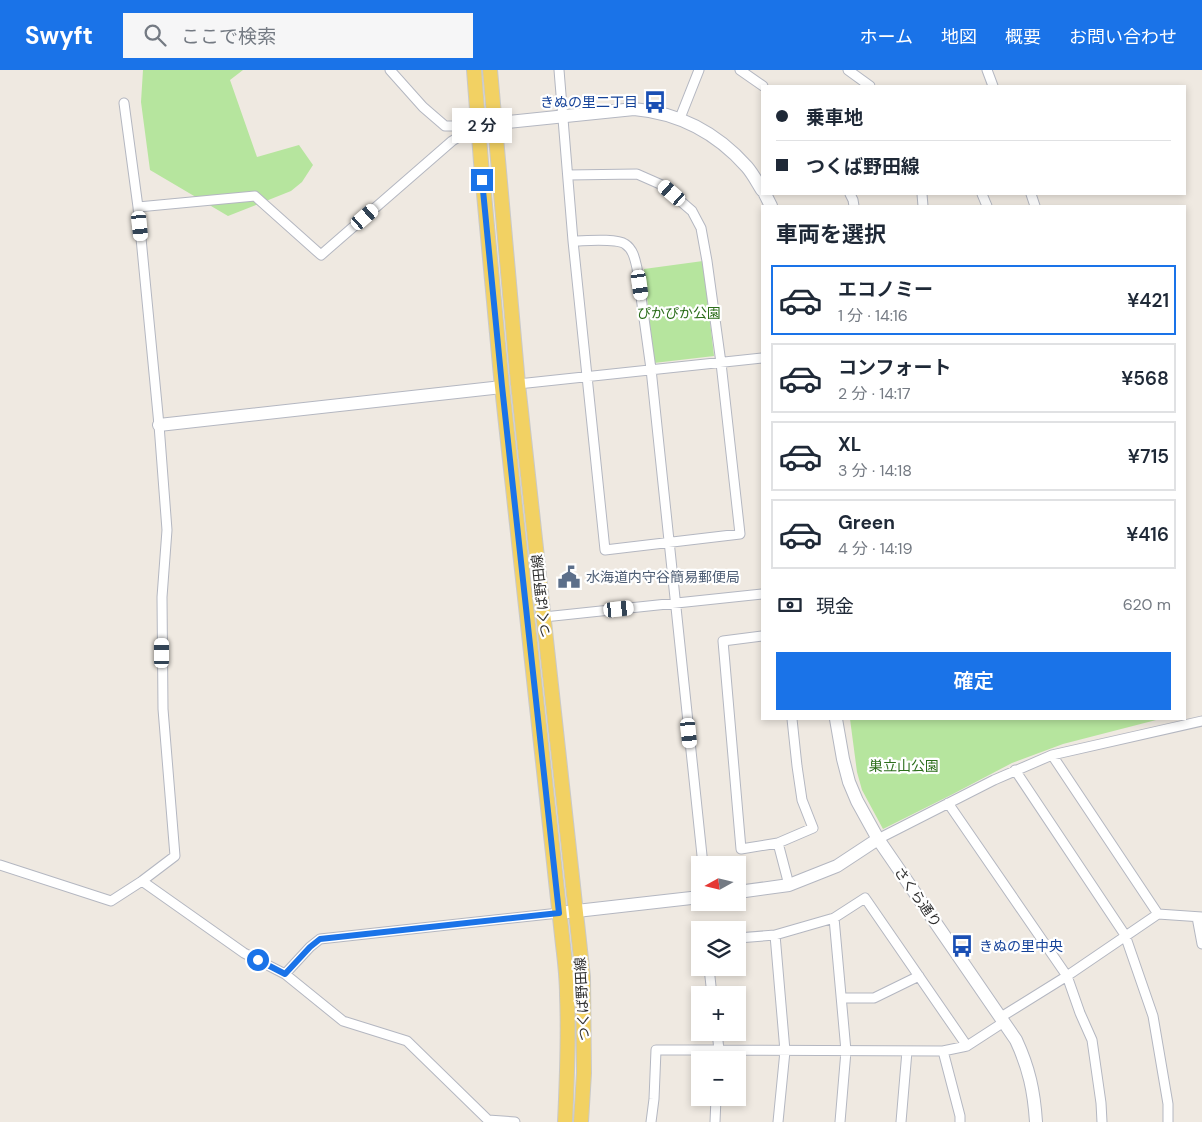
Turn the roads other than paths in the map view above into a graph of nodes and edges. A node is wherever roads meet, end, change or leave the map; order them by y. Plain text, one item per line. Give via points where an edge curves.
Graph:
1 (390, 70) edge
2 (474, 70) edge
3 (490, 70) edge
4 (559, 70) edge
5 (699, 70) edge
6 (740, 70) edge
7 (848, 70) edge
8 (988, 70) edge
9 (858, 73) edge
10 (762, 85) edge
11 (869, 85) edge
12 (993, 85) edge
13 (124, 104) dead end
14 (563, 116) junction
15 (680, 118) junction
16 (495, 123) junction
17 (478, 126) junction
18 (568, 175) junction
19 (761, 188) edge
20 (138, 207) junction
21 (573, 241) junction
22 (761, 358) edge
23 (721, 363) junction
24 (651, 369) junction
25 (587, 376) junction
26 (518, 384) junction
27 (502, 386) junction
28 (159, 425) junction
29 (670, 543) junction
30 (761, 594) edge
31 (676, 603) junction
32 (544, 616) junction
33 (761, 636) edge
34 (792, 720) edge
35 (836, 720) edge
36 (1202, 721) edge
37 (1052, 755) junction
38 (1015, 770) junction
39 (948, 803) junction
40 (878, 839) junction
41 (778, 843) junction
42 (702, 856) edge
43 (0, 865) edge
44 (142, 881) junction
45 (789, 885) junction
46 (746, 891) edge
47 (691, 898) edge
48 (576, 911) junction
49 (559, 913) junction
50 (1158, 914) junction
51 (1200, 917) edge
52 (834, 918) junction
53 (776, 935) junction
54 (1125, 935) junction
55 (746, 937) edge
56 (1202, 944) edge
57 (285, 974) junction
58 (919, 976) junction
59 (1067, 976) junction
60 (842, 998) junction
61 (1002, 1019) junction
62 (967, 1046) junction
63 (785, 1050) junction
64 (846, 1051) junction
65 (907, 1051) junction
66 (943, 1051) junction
67 (691, 1053) edge
68 (746, 1053) edge
69 (716, 1106) edge
70 (487, 1121) edge
71 (515, 1122) edge
72 (565, 1122) edge
73 (581, 1122) edge
74 (651, 1122) edge
75 (715, 1122) edge
76 (778, 1122) edge
77 (840, 1122) edge
78 (901, 1122) edge
79 (960, 1122) edge
80 (1036, 1122) edge
81 (1102, 1122) edge
82 (1168, 1122) edge

1 - 17 street via 445,126
2 - 17 main road, つくば野田線
3 - 16 main road, つくば野田線
4 - 14 street
5 - 15 street
6 - 10 street
7 - 9 street
8 - 12 street
9 - 11 street
13 - 20 street
14 - 15 street via 634,108
14 - 16 street
14 - 18 street
15 - 19 street via 727,147 748,168
16 - 17 street
16 - 26 main road, つくば野田線
17 - 20 street via 452,141 321,255 255,196
17 - 27 main road, つくば野田線
18 - 21 street
18 - 23 street via 637,174 662,185 692,211 701,228
20 - 28 street
21 - 24 street via 624,243 633,254
21 - 25 street
22 - 23 street
23 - 24 street
23 - 29 street via 740,534
24 - 25 street
24 - 29 street
25 - 26 street
25 - 29 street via 605,550
26 - 32 main road, つくば野田線
27 - 28 street
27 - 49 main road, つくば野田線
28 - 44 street via 168,530 162,596 163,709 176,856
29 - 31 street
30 - 31 street
31 - 32 street
31 - 42 street
32 - 48 main road, つくば野田線
33 - 41 street via 723,641 741,849
34 - 41 street via 802,800 813,828
35 - 40 street, さくら通り via 849,782
36 - 37 street
37 - 38 street
37 - 50 street
38 - 39 street
38 - 54 street
39 - 40 street
39 - 59 street
40 - 45 street via 837,866
40 - 61 street, さくら通り
41 - 45 street
43 - 44 street via 111,902
44 - 57 street via 244,953
45 - 46 street
47 - 48 street
48 - 49 street
48 - 73 main road, つくば野田線 via 583,977
49 - 57 street via 320,939
49 - 72 main road, つくば野田線 via 567,994
50 - 51 street
50 - 54 street
51 - 56 street
52 - 53 street
52 - 58 street via 865,898
52 - 60 street
53 - 55 street
53 - 63 street
54 - 59 street
54 - 82 street via 1152,1016 1168,1104
57 - 70 street via 344,1021 407,1041
58 - 60 street via 874,998
58 - 62 street
59 - 61 street
59 - 81 street via 1092,1040
60 - 64 street
61 - 62 street
61 - 80 street, さくら通り via 1016,1040 1028,1071
62 - 66 street
63 - 64 street
63 - 68 street
63 - 76 street
64 - 65 street
64 - 77 street
65 - 66 street
65 - 78 street
66 - 79 street
67 - 74 street via 656,1050
69 - 75 street
70 - 71 street

